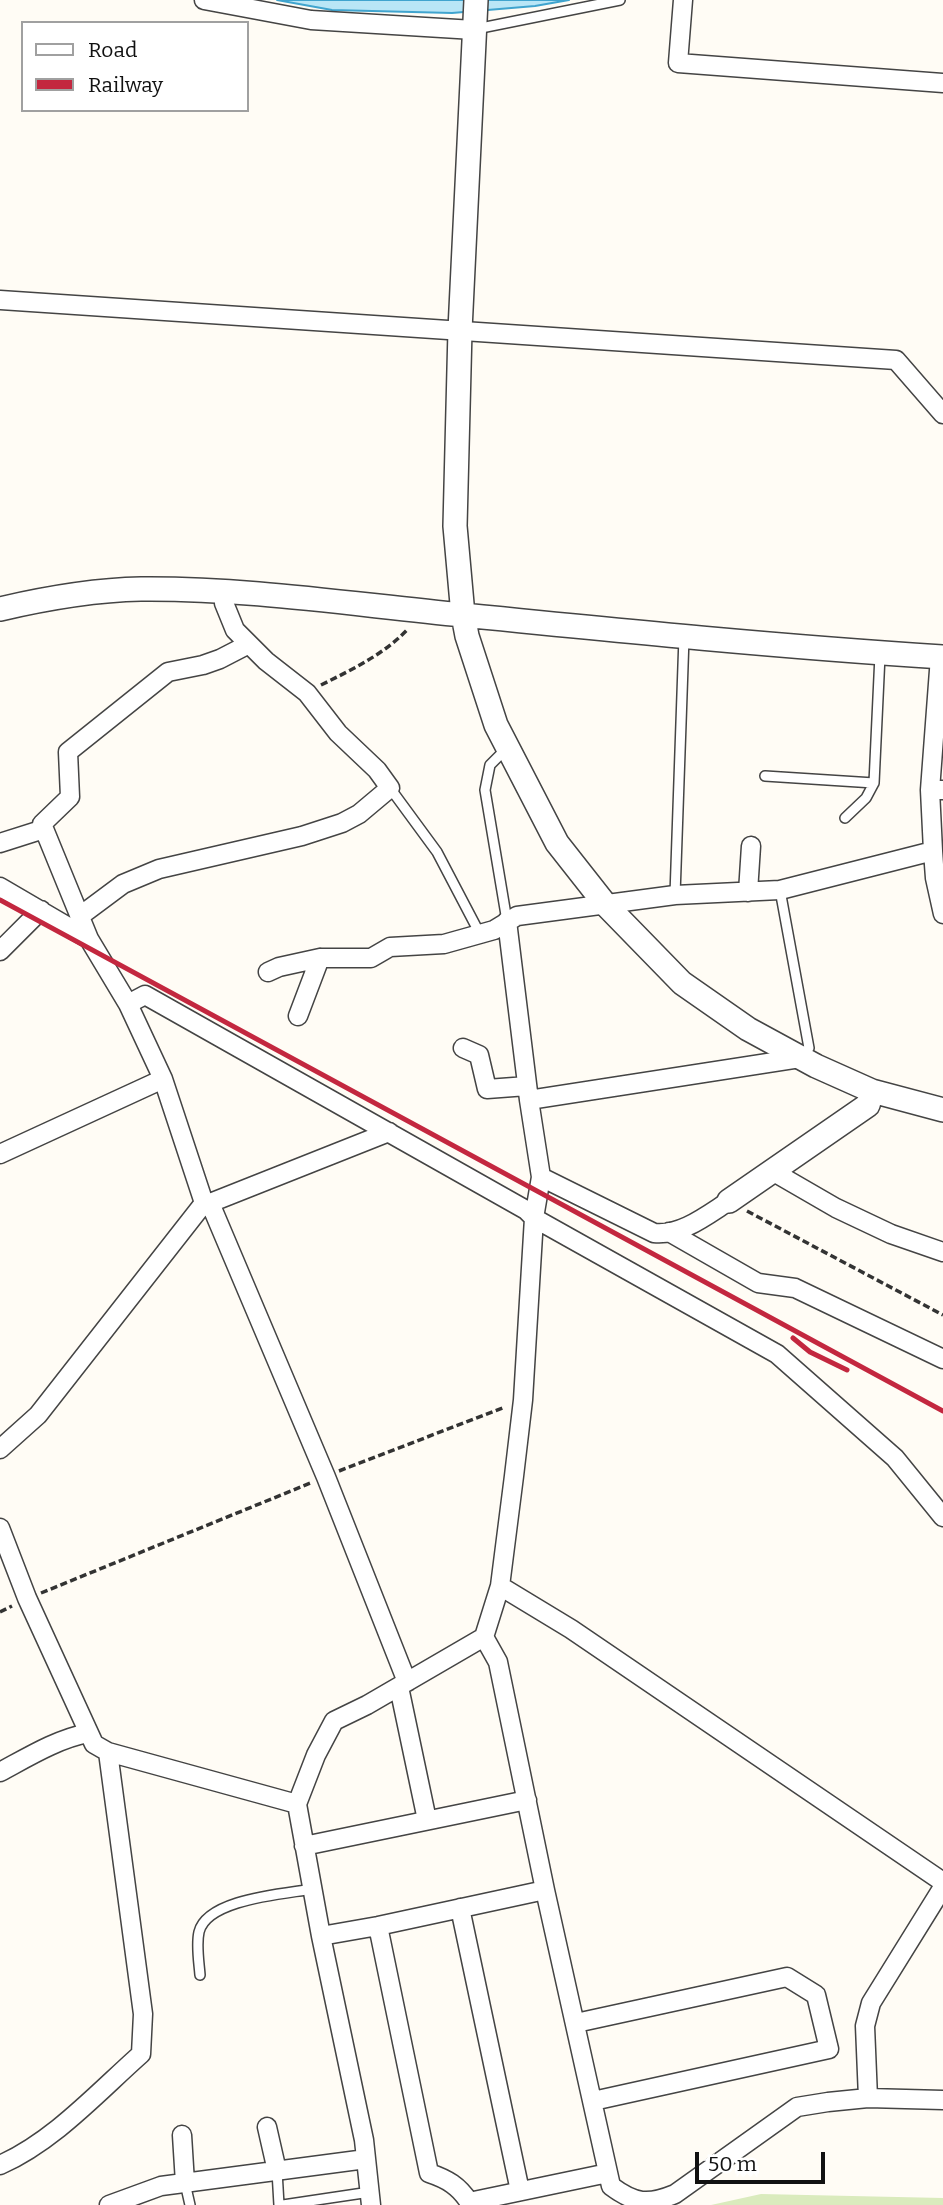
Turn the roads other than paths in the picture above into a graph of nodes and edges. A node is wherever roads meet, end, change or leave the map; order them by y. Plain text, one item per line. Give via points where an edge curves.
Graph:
1 (204, 0) edge
2 (476, 0) edge
3 (620, 0) edge
4 (682, 0) edge
5 (475, 27) junction
6 (943, 83) edge
7 (0, 300) edge
8 (460, 330) junction
9 (943, 414) edge
10 (225, 593) junction
11 (0, 609) edge
12 (463, 615) junction
13 (684, 635) junction
14 (249, 644) junction
15 (880, 653) junction
16 (942, 657) edge
17 (507, 748) junction
18 (765, 776) dead end
19 (874, 783) junction
20 (390, 788) junction
21 (937, 790) edge
22 (845, 818) dead end
23 (44, 829) junction
24 (0, 842) edge
25 (751, 846) dead end
26 (933, 851) junction
27 (0, 887) edge
28 (780, 890) junction
29 (748, 892) junction
30 (941, 893) edge
31 (675, 895) junction
32 (605, 904) junction
33 (41, 910) junction
34 (943, 914) edge
35 (80, 916) junction
36 (507, 921) junction
37 (480, 934) junction
38 (89, 940) junction
39 (0, 951) edge
40 (320, 958) junction
41 (268, 972) dead end
42 (128, 1004) junction
43 (298, 1016) dead end
44 (463, 1048) dead end
45 (800, 1058) junction
46 (163, 1079) junction
47 (872, 1091) junction
48 (528, 1093) junction
49 (943, 1110) edge
50 (389, 1132) junction
51 (0, 1154) edge
52 (772, 1171) junction
53 (541, 1177) junction
54 (729, 1200) joint
55 (207, 1203) junction
56 (534, 1218) junction
57 (669, 1232) junction
58 (943, 1252) edge
59 (943, 1359) edge
60 (0, 1449) edge
61 (943, 1517) edge
62 (0, 1528) edge
63 (500, 1586) junction
64 (484, 1637) junction
65 (403, 1685) junction
66 (88, 1733) junction
67 (108, 1752) junction
68 (0, 1772) edge
69 (527, 1800) junction
70 (297, 1804) junction
71 (427, 1820) junction
72 (304, 1846) junction
73 (943, 1884) edge
74 (312, 1889) junction
75 (545, 1890) junction
76 (460, 1908) junction
77 (377, 1926) junction
78 (321, 1936) junction
79 (200, 1975) dead end
80 (576, 2023) junction
81 (868, 2098) junction
82 (943, 2100) edge
83 (593, 2101) junction
84 (267, 2127) dead end
85 (181, 2135) dead end
86 (366, 2160) junction
87 (0, 2165) edge
88 (277, 2171) junction
89 (607, 2173) junction
90 (185, 2183) junction
91 (520, 2191) junction
92 (371, 2199) edge
93 (109, 2205) edge
94 (190, 2205) edge
95 (281, 2205) edge

1 - 5 street via 311,20
2 - 5 street
3 - 5 lane
4 - 6 street via 678,63
5 - 8 street
7 - 8 street
8 - 9 street via 896,360
8 - 12 street via 455,526
10 - 11 street via 138,589 70,594
10 - 12 street
10 - 14 street via 235,630
12 - 13 street
12 - 17 street via 496,726
13 - 15 street
13 - 31 lane
14 - 20 street via 307,693
14 - 23 street via 203,666 167,671 68,752 70,797 42,824
15 - 16 street
15 - 19 lane
16 - 21 street
17 - 32 street via 557,844
17 - 36 lane via 490,765 485,790
18 - 19 lane
19 - 22 lane
20 - 35 street via 342,823 159,869 113,890
20 - 37 lane via 437,852
21 - 26 street
23 - 24 street
23 - 35 street
25 - 29 street
26 - 28 street
26 - 30 street
27 - 33 street
28 - 29 street
28 - 45 lane via 809,1048
29 - 31 street
30 - 34 street
31 - 32 street
32 - 36 street
32 - 45 street via 682,983
33 - 38 street
33 - 39 street
35 - 38 street
36 - 37 street
36 - 48 street
37 - 40 street via 444,944 390,947 371,958
38 - 42 street
40 - 41 street
40 - 43 street
42 - 46 street
42 - 50 street via 145,995
44 - 48 street via 479,1055 487,1089
45 - 47 street
45 - 48 street
46 - 51 street
46 - 55 street
47 - 49 street
47 - 52 street via 868,1105
48 - 53 street
50 - 55 street
50 - 56 street
52 - 54 street
52 - 58 street via 891,1234
53 - 56 street
53 - 57 street via 654,1233
54 - 57 street via 693,1224
55 - 60 street via 38,1415
55 - 65 street via 326,1476
56 - 61 street via 777,1354 895,1458
56 - 63 street via 523,1399
57 - 59 street via 758,1283 794,1288
62 - 66 street
63 - 64 street
63 - 73 street via 571,1629
64 - 65 street
64 - 69 street via 498,1662
65 - 70 street via 334,1721
65 - 71 street
66 - 67 street via 94,1744
66 - 68 street
67 - 70 street
67 - 87 street via 143,2014 141,2054 54,2132
69 - 71 street
69 - 75 street
70 - 72 street
71 - 72 street
72 - 74 street
73 - 81 street via 871,2003 864,2026
74 - 78 street
74 - 79 lane via 241,1901 205,1919 199,1930
75 - 76 street
75 - 80 street
76 - 77 street
76 - 91 street
77 - 78 street
77 - 91 street via 429,2173 446,2179 469,2202
78 - 86 street
80 - 83 street
80 - 83 street via 787,1977 816,1994 829,2049
81 - 82 street
81 - 89 street via 797,2107 660,2201 641,2203 622,2194 611,2186
83 - 89 street
84 - 88 street
85 - 90 street
86 - 88 street
86 - 92 street
88 - 90 street
88 - 95 lane
89 - 91 street
90 - 93 street via 160,2186
90 - 94 lane
92 - 95 lane

